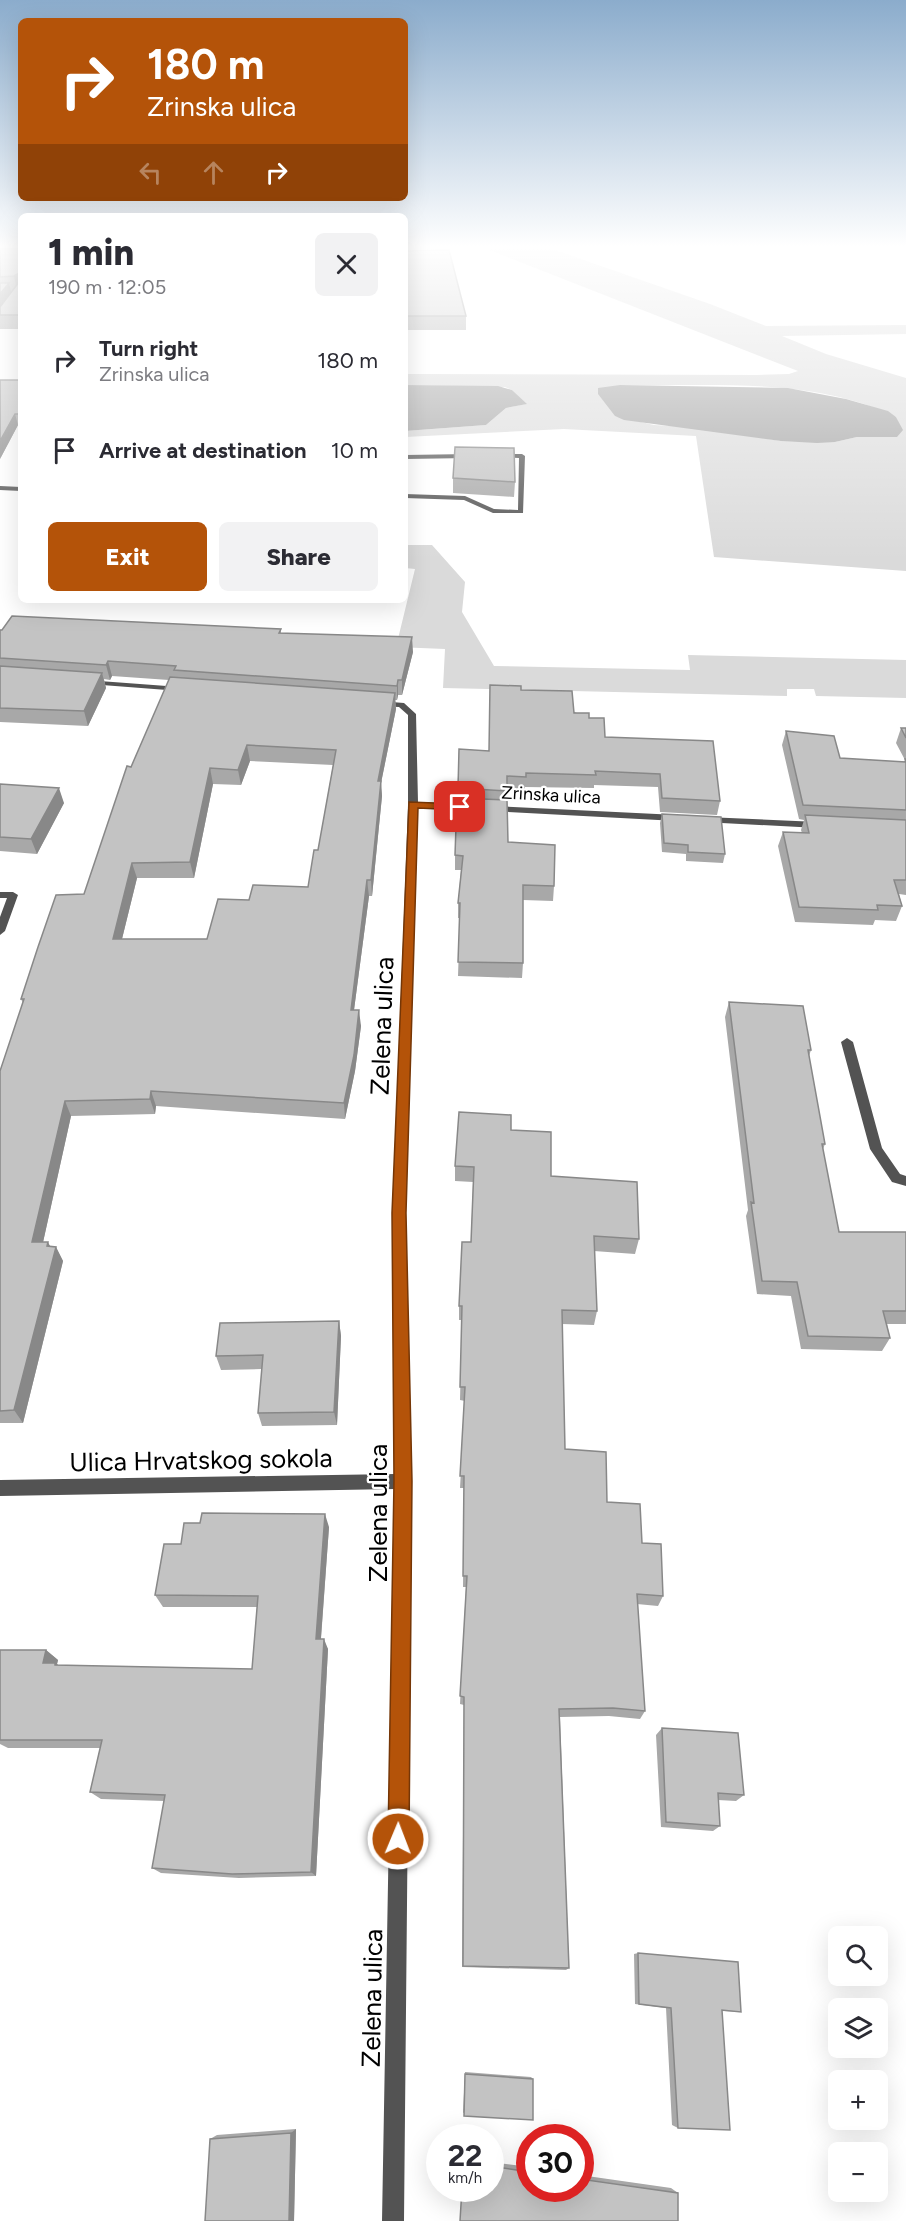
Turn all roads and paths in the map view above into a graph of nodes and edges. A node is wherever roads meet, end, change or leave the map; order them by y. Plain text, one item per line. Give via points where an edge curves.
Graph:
1 (476, 456) edge
2 (487, 456) edge
3 (408, 457) edge
4 (0, 488) edge
5 (18, 488) edge
6 (408, 496) edge
7 (81, 682) edge
8 (188, 690) edge
9 (365, 703) edge
10 (413, 805) junction
11 (683, 818) edge
12 (695, 819) edge
13 (824, 825) edge
14 (0, 895) edge
15 (0, 931) edge
16 (847, 1042) dead end
17 (906, 1181) edge
18 (403, 1481) junction
19 (0, 1488) edge
20 (393, 2221) edge

1 - 3 street
2 - 6 street via 522,456 521,512 493,511 465,498
4 - 5 street
7 - 8 street
9 - 10 street via 401,705 412,714
10 - 11 street, Zrinska ulica
10 - 18 street, Zelena ulica via 399,1213
12 - 13 street
14 - 15 street via 13,895
16 - 17 street via 876,1149 896,1178
18 - 19 street, Ulica Hrvatskog sokola
18 - 20 street, Zelena ulica

